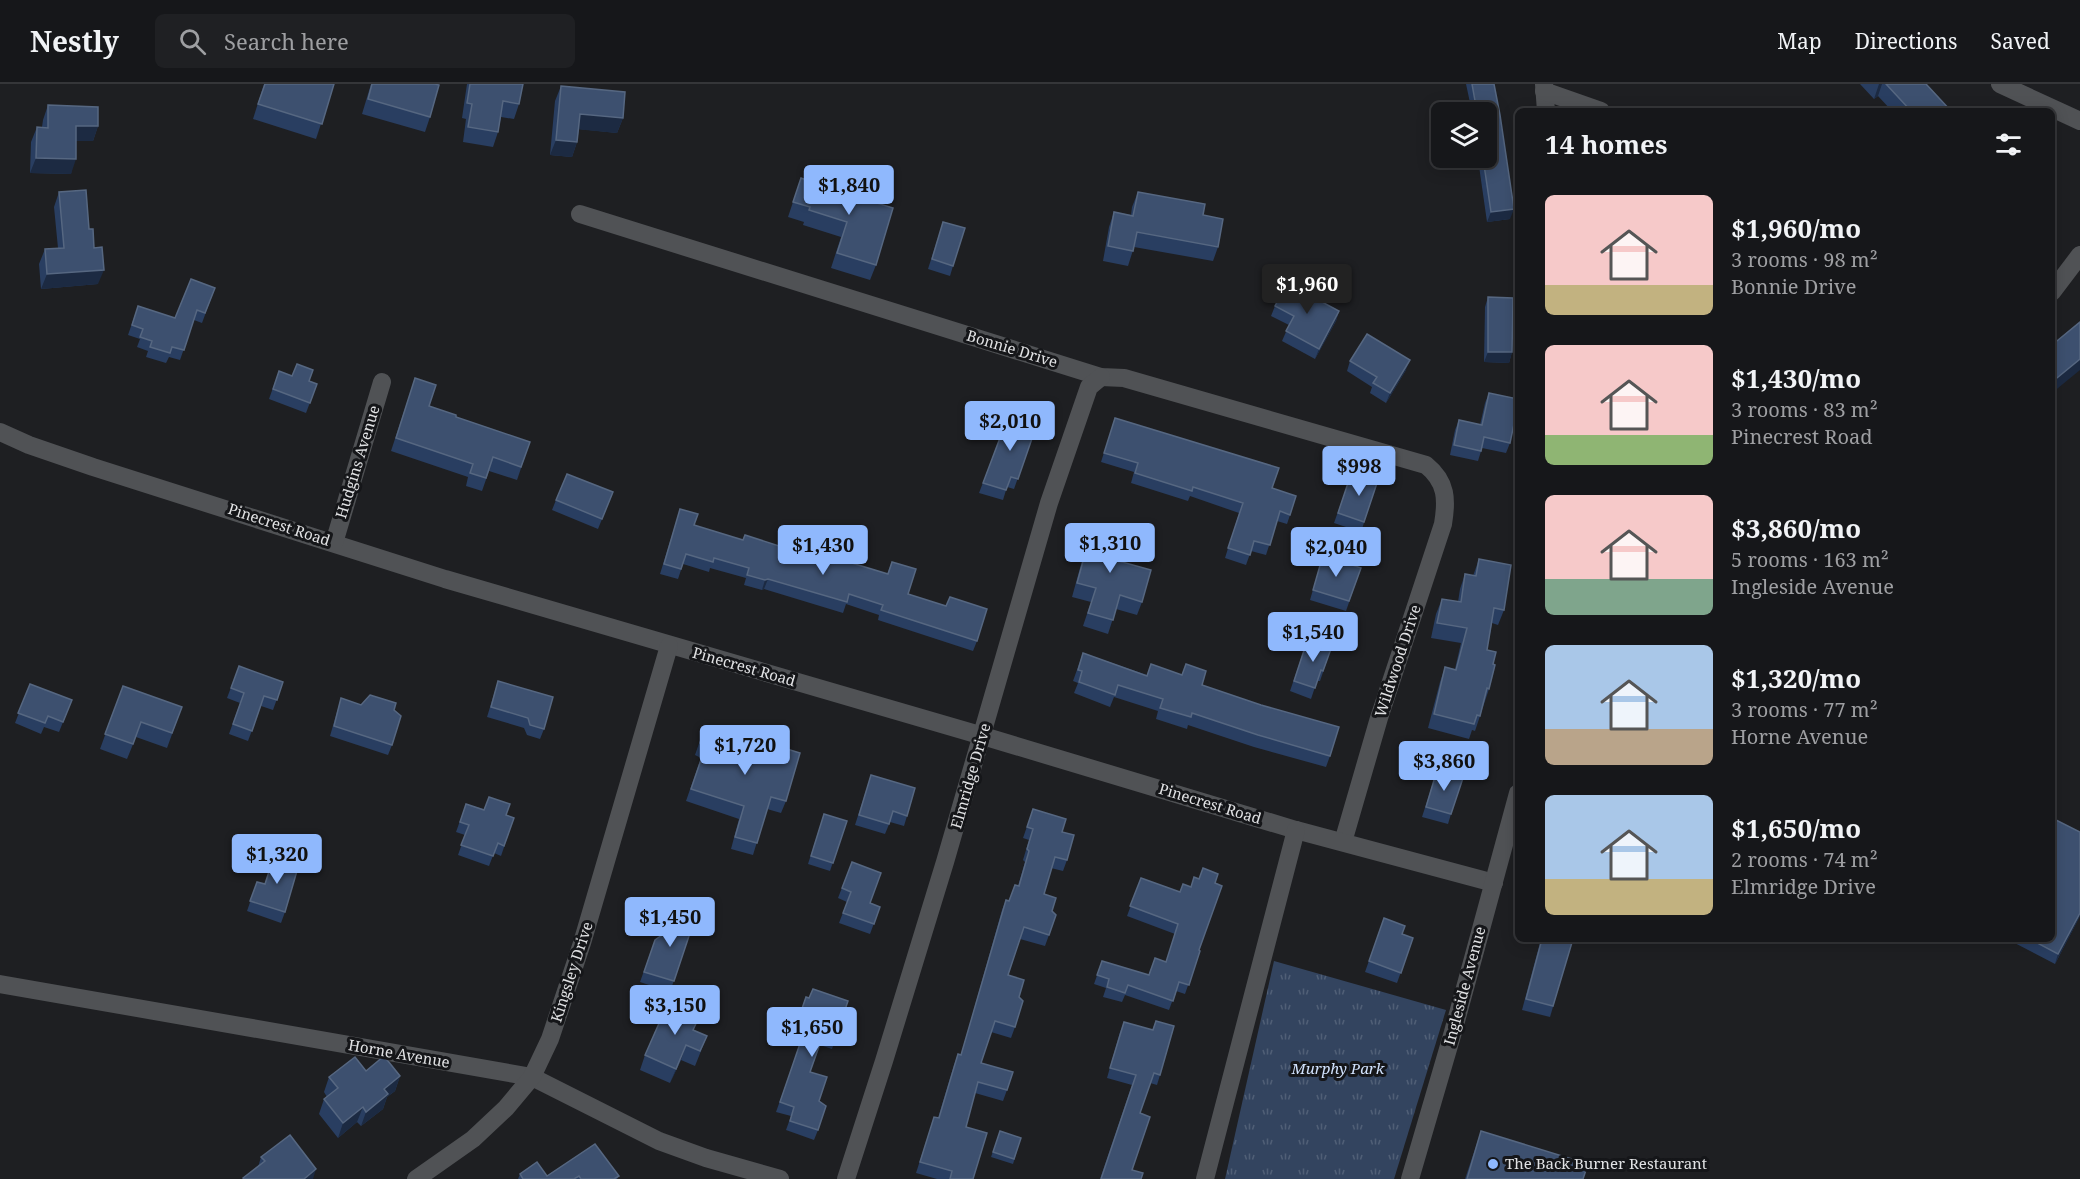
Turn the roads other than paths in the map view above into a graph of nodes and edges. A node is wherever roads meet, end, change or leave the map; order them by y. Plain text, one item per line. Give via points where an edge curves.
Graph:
1 (2000, 84) edge
2 (1544, 87) edge
3 (1546, 108) edge
4 (1594, 108) edge
5 (2052, 108) edge
6 (2055, 109) edge
7 (2080, 121) edge
8 (580, 214) dead end
9 (2080, 255) edge
10 (2055, 288) edge
11 (1101, 376) junction
12 (382, 382) dead end
13 (0, 432) edge
14 (1441, 481) joint
15 (334, 543) junction
16 (669, 646) junction
17 (983, 736) junction
18 (1515, 804) edge
19 (1296, 830) junction
20 (1343, 842) junction
21 (1494, 883) junction
22 (0, 984) edge
23 (532, 1077) junction
24 (416, 1179) edge
25 (780, 1179) edge
26 (846, 1179) edge
27 (1205, 1179) edge
28 (1410, 1179) edge

1 - 5 street
2 - 3 street
2 - 4 street
6 - 7 street
8 - 11 street, Bonnie Drive
9 - 10 street
11 - 14 street, Bonnie Drive via 1124,378 1426,465
11 - 17 street, Elmridge Drive via 1089,387 1049,503
12 - 15 street, Hudgins Avenue
13 - 15 street, Pinecrest Road
14 - 20 street, Wildwood Drive via 1446,503 1443,524
15 - 16 street, Pinecrest Road
16 - 17 street, Pinecrest Road
16 - 23 street, Kingsley Drive via 582,944 550,1039
17 - 19 street, Pinecrest Road
17 - 26 street, Elmridge Drive
18 - 21 street, Ingleside Avenue
19 - 20 street, Pinecrest Road
19 - 27 street
20 - 21 street, Pinecrest Road
21 - 28 street, Ingleside Avenue
22 - 23 street, Horne Avenue
23 - 24 street, Kingsley Drive via 473,1138
23 - 25 street, Horne Avenue via 659,1141

